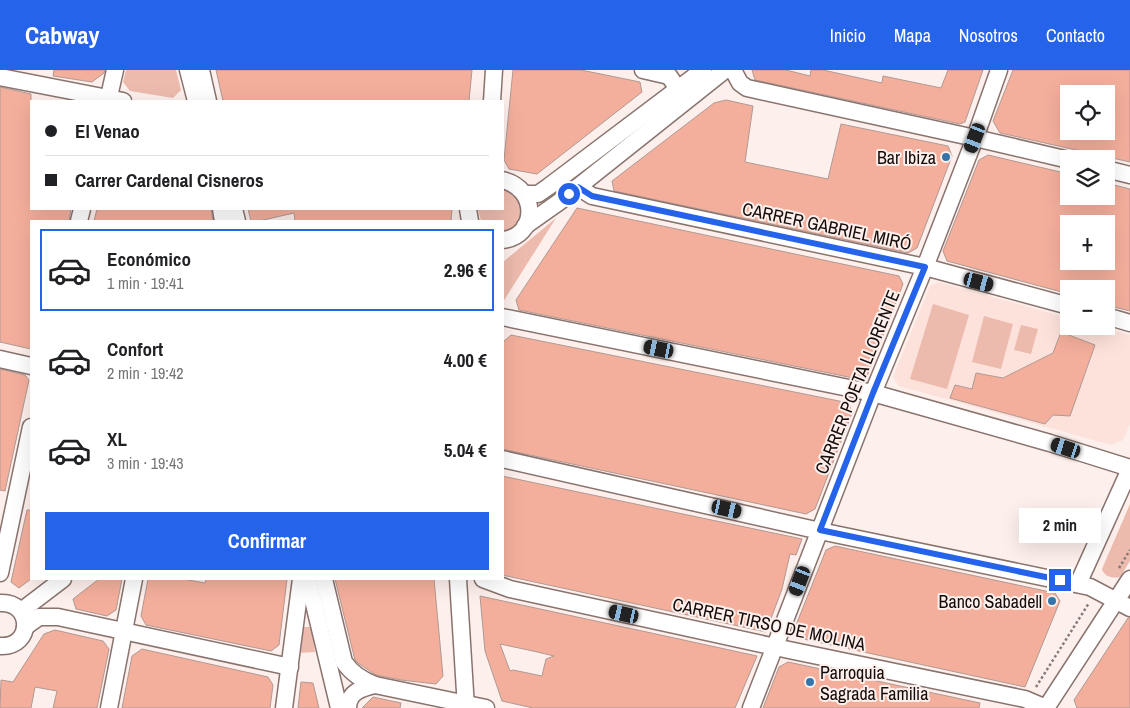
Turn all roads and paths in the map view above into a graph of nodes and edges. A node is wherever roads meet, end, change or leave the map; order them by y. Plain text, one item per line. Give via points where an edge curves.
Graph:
1 (114, 70) edge
2 (188, 70) edge
3 (201, 70) edge
4 (494, 70) edge
5 (643, 70) edge
6 (703, 70) edge
7 (725, 70) edge
8 (733, 70) edge
9 (999, 70) edge
10 (0, 77) edge
11 (678, 89) junction
12 (113, 100) edge
13 (196, 100) edge
14 (208, 100) edge
15 (492, 100) edge
16 (975, 138) junction
17 (1060, 158) edge
18 (1115, 171) edge
19 (1130, 175) edge
20 (504, 180) edge
21 (578, 187) junction
22 (526, 194) junction
23 (525, 226) junction
24 (504, 241) edge
25 (925, 267) junction
26 (1060, 304) edge
27 (504, 317) edge
28 (1115, 319) edge
29 (1130, 323) edge
30 (0, 359) edge
31 (30, 366) edge
32 (873, 393) junction
33 (30, 432) edge
34 (504, 459) edge
35 (1130, 468) edge
36 (820, 530) junction
37 (0, 573) edge
38 (1130, 579) edge
39 (62, 580) edge
40 (134, 580) edge
41 (301, 580) edge
42 (308, 580) edge
43 (324, 580) edge
44 (458, 580) edge
45 (486, 580) edge
46 (1078, 584) junction
47 (1111, 597) edge
48 (0, 603) edge
49 (21, 611) junction
50 (25, 627) junction
51 (124, 632) junction
52 (0, 646) edge
53 (775, 647) junction
54 (290, 668) junction
55 (375, 685) junction
56 (1029, 699) junction
57 (466, 706) edge
58 (109, 708) edge
59 (284, 708) edge
60 (339, 708) edge
61 (348, 708) edge
62 (486, 708) edge
63 (751, 708) edge
64 (1046, 708) edge

1 - 12 street
2 - 13 street
3 - 14 street
4 - 15 street
5 - 11 street via 668,76
6 - 11 street
7 - 21 street
8 - 16 street via 747,88
9 - 16 street, CARRER POETA LLORENTE
10 - 12 street
11 - 22 street via 548,188 538,194
16 - 17 street
16 - 25 street, CARRER POETA LLORENTE
18 - 19 street
20 - 22 street via 512,182
21 - 23 street
21 - 25 street, CARRER GABRIEL MIRÓ via 592,196
22 - 23 street via 530,210
23 - 24 street via 514,237
25 - 26 street, CARRER GABRIEL MIRÓ
25 - 32 street, CARRER POETA LLORENTE
27 - 32 street
28 - 29 street
30 - 31 street
32 - 35 street via 1050,442
32 - 36 street, CARRER POETA LLORENTE
33 - 37 street
34 - 36 street
35 - 46 street
36 - 46 street
36 - 53 street, CARRER POETA LLORENTE
38 - 47 street
39 - 49 street
40 - 51 street
41 - 54 street
42 - 60 street
43 - 55 street via 344,662 362,680
44 - 57 street
45 - 53 street, CARRER TIRSO DE MOLINA via 510,589
46 - 47 street
47 - 56 path via 1089,603
47 - 64 street
48 - 49 street via 11,604
49 - 50 street
50 - 51 street via 39,617 58,617
50 - 52 street via 14,644
51 - 54 street
51 - 58 street
53 - 56 street, CARRER TIRSO DE MOLINA
53 - 63 street, CARRER POETA LLORENTE
54 - 59 street
55 - 57 street
55 - 61 street via 354,694
56 - 64 street, CARRER TIRSO DE MOLINA
57 - 62 street

